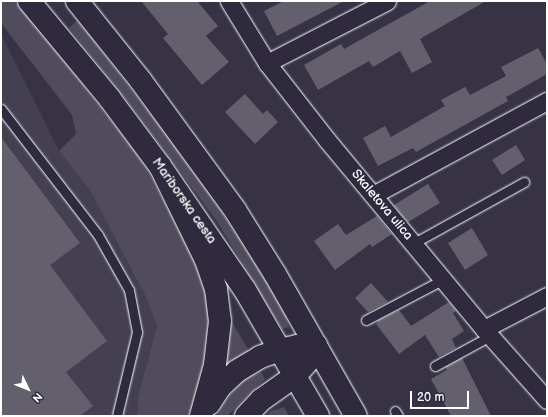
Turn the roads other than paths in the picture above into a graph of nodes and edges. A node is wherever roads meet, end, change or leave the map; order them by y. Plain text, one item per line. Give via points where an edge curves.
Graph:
1 (29, 1) edge
2 (77, 1) edge
3 (229, 1) edge
4 (387, 1) edge
5 (267, 63) junction
6 (547, 101) edge
7 (1, 109) edge
8 (160, 166) junction
9 (524, 182) dead end
10 (373, 195) junction
11 (414, 243) junction
12 (444, 279) junction
13 (547, 296) edge
14 (366, 320) dead end
15 (487, 332) junction
16 (316, 345) junction
17 (280, 350) junction
18 (435, 366) dead end
19 (295, 376) junction
20 (547, 400) edge
21 (117, 416) edge
22 (201, 416) edge
23 (246, 416) edge
24 (318, 416) edge
25 (356, 416) edge

1 - 8 main road, Mariborska cesta via 110,99
2 - 16 main road via 146,86 236,210
3 - 5 street, Skaletova ulica
4 - 5 street
5 - 10 street, Skaletova ulica
6 - 10 street
7 - 21 lane via 98,235 129,290 137,332
8 - 17 main road, Mariborska cesta via 245,290
8 - 22 main road via 206,260 216,289 220,321 215,365
9 - 11 lane
10 - 11 street, Skaletova ulica
11 - 12 street, Skaletova ulica
12 - 14 lane
12 - 15 street, Skaletova ulica
13 - 15 street
15 - 18 lane
15 - 20 street, Skaletova ulica
16 - 17 main road
16 - 19 main road via 307,362
16 - 25 main road
17 - 19 main road, Mariborska cesta
17 - 22 main road via 260,357 236,371 220,387
19 - 23 main road via 261,400
19 - 24 main road, Mariborska cesta

